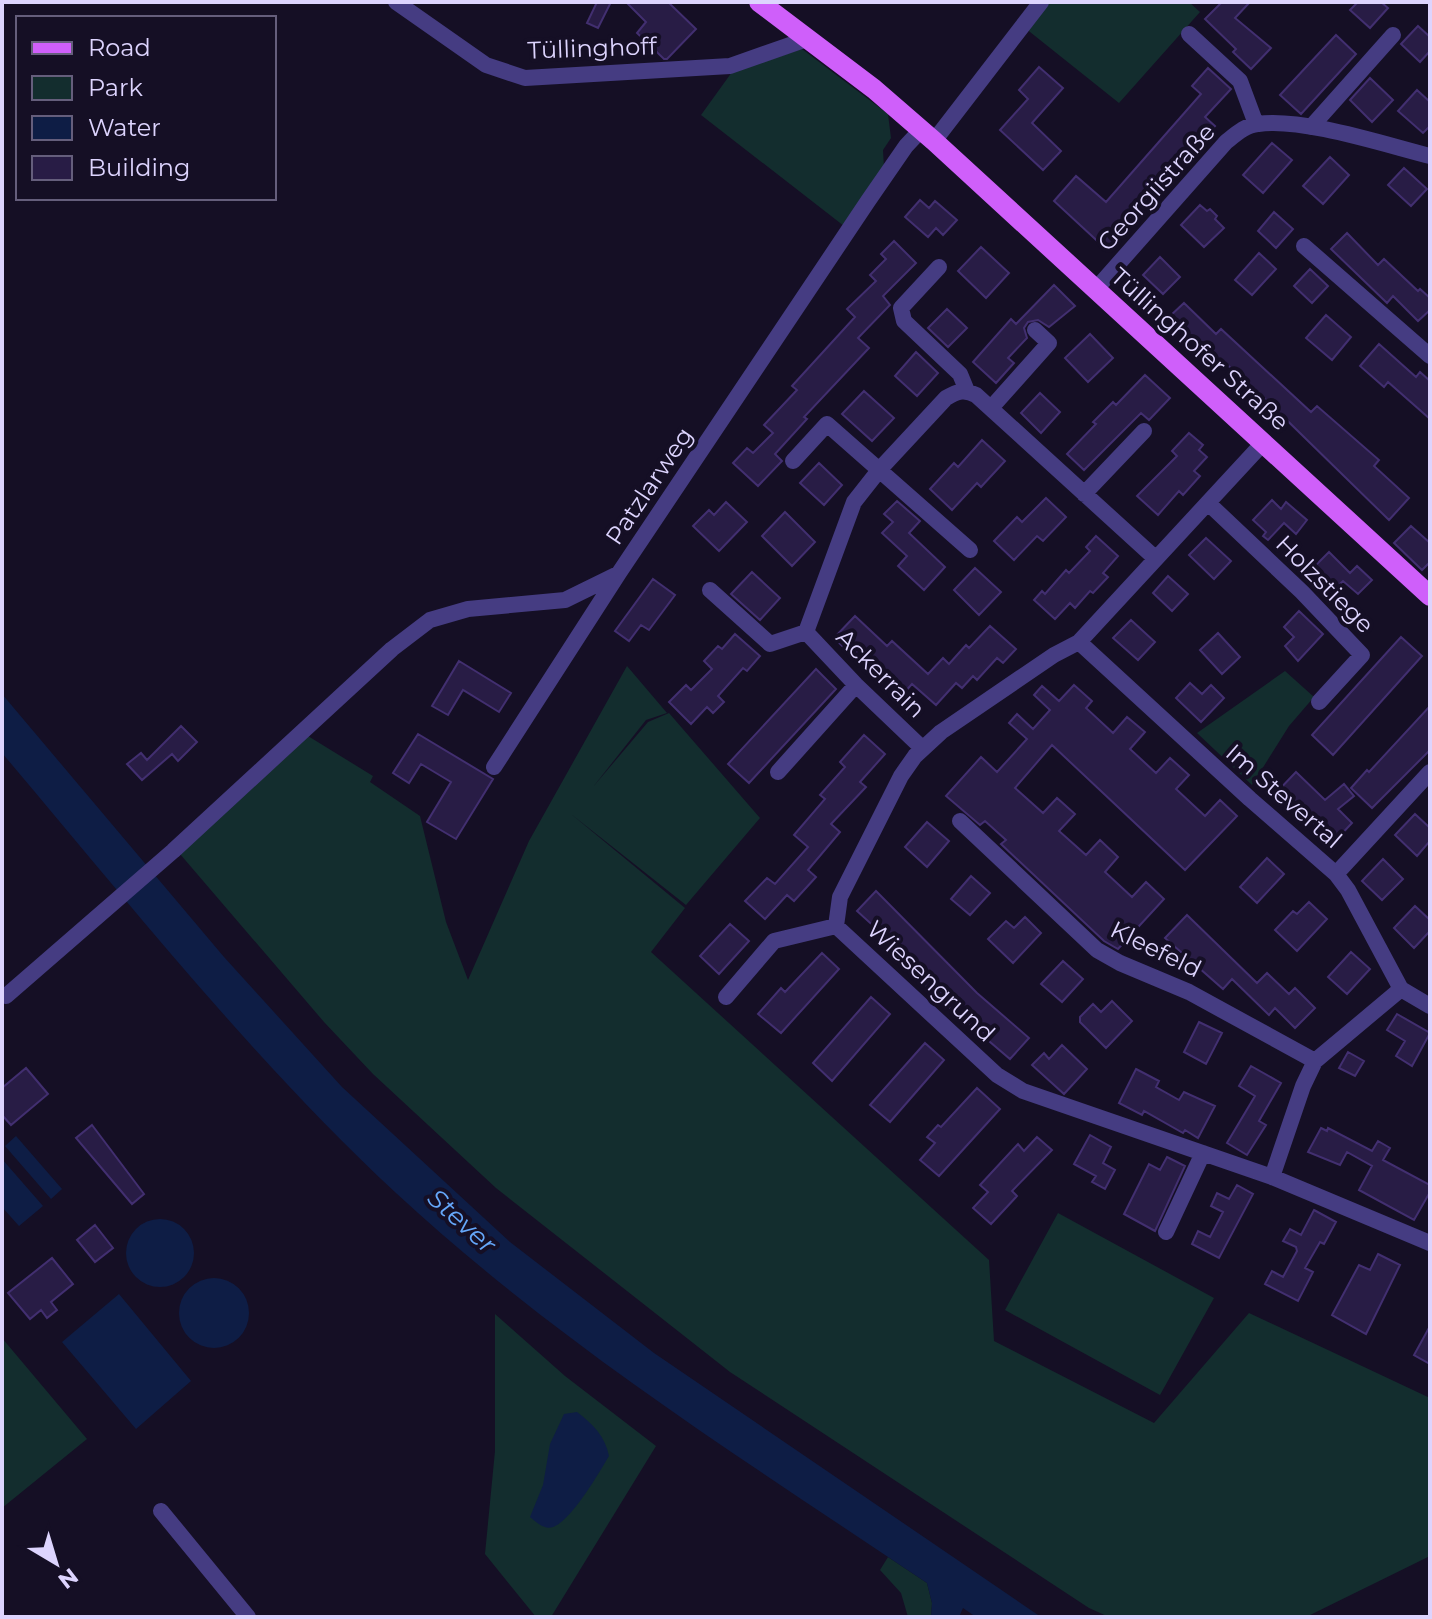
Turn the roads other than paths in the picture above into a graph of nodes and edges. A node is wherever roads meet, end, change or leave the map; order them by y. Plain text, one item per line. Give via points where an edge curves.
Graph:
1 (396, 2) edge
2 (759, 2) edge
3 (1041, 2) edge
4 (1189, 34) dead end
5 (1393, 35) dead end
6 (807, 39) junction
7 (1256, 124) junction
8 (1311, 127) junction
9 (928, 135) junction
10 (1430, 156) edge
11 (1304, 246) dead end
12 (939, 267) dead end
13 (1096, 289) junction
14 (1035, 330) dead end
15 (1430, 356) edge
16 (967, 391) junction
17 (991, 408) junction
18 (1144, 431) dead end
19 (1264, 442) junction
20 (793, 461) dead end
21 (880, 469) junction
22 (1084, 494) junction
23 (1208, 503) junction
24 (970, 550) dead end
25 (1155, 558) junction
26 (619, 573) junction
27 (710, 590) dead end
28 (1430, 596) edge
29 (806, 632) junction
30 (1079, 642) junction
31 (856, 685) junction
32 (1319, 702) dead end
33 (922, 748) junction
34 (494, 767) dead end
35 (778, 772) dead end
36 (1427, 783) edge
37 (960, 821) dead end
38 (1336, 874) junction
39 (836, 926) junction
40 (1401, 989) junction
41 (6, 996) dead end
42 (726, 997) dead end
43 (1430, 1006) edge
44 (1315, 1061) junction
45 (1203, 1153) junction
46 (1272, 1177) junction
47 (1166, 1232) dead end
48 (1430, 1243) edge
49 (161, 1511) dead end
50 (248, 1617) edge

1 - 6 street, Tüllinghoff via 486,65 525,78 730,66
2 - 6 main road, Tüllinghofer Straße
3 - 9 street
4 - 7 street via 1240,81
5 - 8 street
6 - 9 main road, Tüllinghofer Straße
7 - 8 street
7 - 13 street, Georgiistraße via 1226,142
8 - 10 street
9 - 13 main road, Tüllinghofer Straße
9 - 26 street, Patzlarweg via 886,174
11 - 15 street
12 - 16 street via 901,308 904,321 960,374
13 - 19 main road, Tüllinghofer Straße
14 - 17 street via 1049,343
16 - 17 street
16 - 21 street, Ackerrain via 946,398
17 - 22 street
18 - 22 street
19 - 23 street, Wiesengrund
19 - 28 main road, Tüllinghofer Straße
20 - 21 street via 827,424
21 - 24 street
21 - 29 street, Ackerrain via 854,502
22 - 25 street
23 - 25 street, Wiesengrund
23 - 32 street, Holzstiege via 1362,655
25 - 30 street, Wiesengrund
26 - 34 street
26 - 41 street, Patzlarweg via 565,600 468,609 430,620
27 - 29 street, Ackerrain via 770,644
29 - 31 street, Ackerrain
30 - 33 street, Wiesengrund
30 - 38 street, Im Stevertal
31 - 33 street, Ackerrain
31 - 35 street
33 - 39 street, Wiesengrund via 901,776 840,897
36 - 38 street
37 - 44 street, Kleefeld via 1097,950 1189,992
38 - 40 street, Im Stevertal
39 - 42 street via 774,941
39 - 45 street, Wiesengrund via 997,1075 1035,1095
40 - 43 street
40 - 44 street
44 - 46 street
45 - 46 street, Wiesengrund
45 - 47 street
46 - 48 street, Wiesengrund
49 - 50 street

